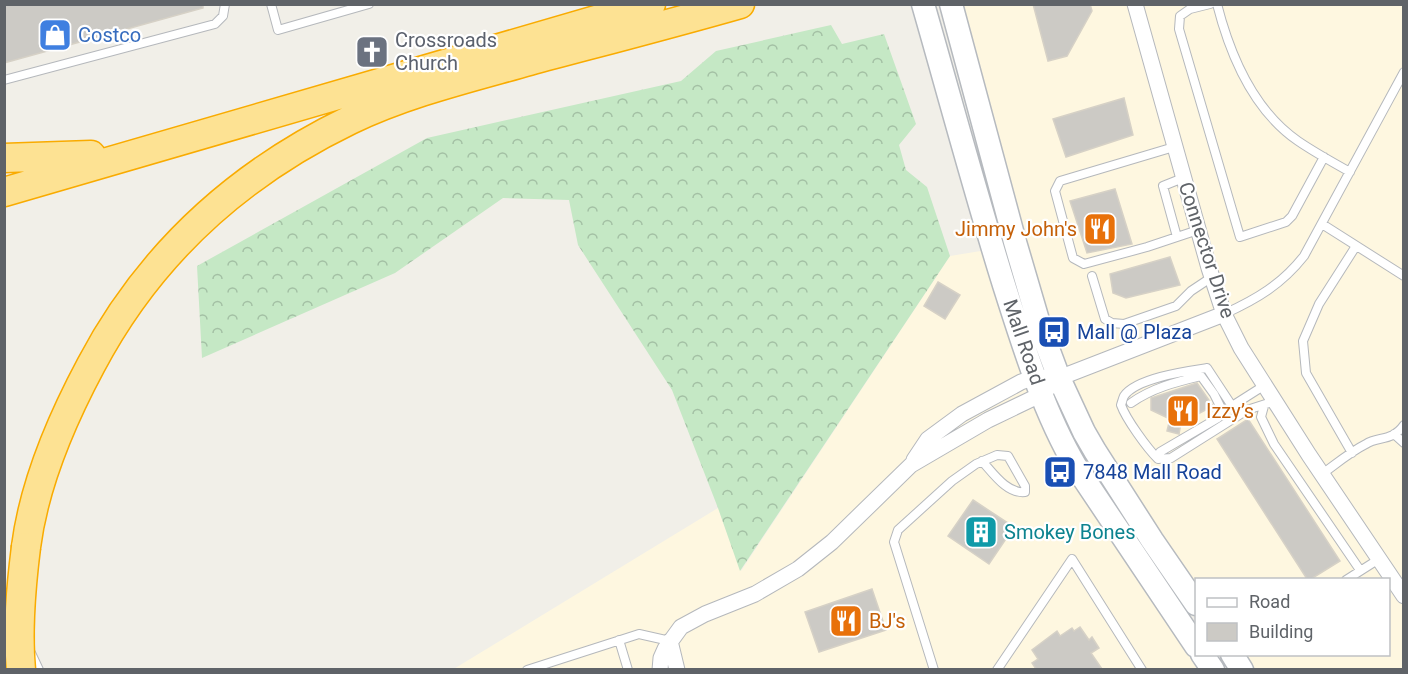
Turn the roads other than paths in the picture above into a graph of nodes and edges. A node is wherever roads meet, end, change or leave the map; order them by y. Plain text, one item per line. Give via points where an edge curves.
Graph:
1 (225, 4) edge
2 (271, 4) edge
3 (369, 4) edge
4 (651, 4) edge
5 (740, 4) edge
6 (923, 4) edge
7 (951, 4) edge
8 (1135, 4) edge
9 (1209, 4) edge
10 (1217, 4) edge
11 (1404, 72) edge
12 (4, 80) edge
13 (1174, 147) junction
14 (141, 153) junction
15 (1324, 157) junction
16 (4, 158) edge
17 (1350, 172) junction
18 (1183, 178) junction
19 (4, 192) edge
20 (1322, 224) junction
21 (1198, 230) junction
22 (1177, 237) junction
23 (1356, 246) junction
24 (1092, 276) dead end
25 (1404, 276) edge
26 (1212, 278) junction
27 (1224, 314) junction
28 (1059, 378) junction
29 (1039, 385) junction
30 (1138, 385) junction
31 (1265, 386) junction
32 (1269, 403) junction
33 (1404, 425) edge
34 (1394, 434) junction
35 (1404, 443) edge
36 (1352, 453) junction
37 (1171, 458) junction
38 (982, 461) junction
39 (1322, 474) junction
40 (1379, 559) junction
41 (1360, 570) junction
42 (1348, 578) edge
43 (1403, 595) edge
44 (1195, 601) edge
45 (9, 610) dead end
46 (619, 640) junction
47 (670, 641) junction
48 (1195, 643) edge
49 (1203, 656) edge
50 (1233, 656) edge
51 (21, 669) edge
52 (39, 669) edge
53 (527, 669) edge
54 (628, 669) edge
55 (660, 669) edge
56 (677, 669) edge
57 (934, 669) edge
58 (997, 669) edge
59 (1142, 669) edge
60 (1213, 669) edge
61 (1242, 669) edge

1 - 12 lane via 223,16 215,24
2 - 3 lane via 278,30
4 - 14 highway
5 - 51 highway, bridge via 490,72 352,119 273,163 179,240 106,337 56,441 35,502 26,547 21,582
6 - 29 main road, Mall Road via 993,249 1026,356
7 - 28 main road, Mall Road via 1015,242
8 - 13 street, Connector Drive
9 - 15 lane via 1180,16 1179,29 1240,237 1286,222
10 - 15 lane via 1226,39 1253,93 1296,140
11 - 17 lane
13 - 18 street, Connector Drive
13 - 22 lane via 1060,181 1055,191 1073,258 1084,264
14 - 16 highway
14 - 19 highway
15 - 17 lane
17 - 20 lane
18 - 21 street, Connector Drive
18 - 22 lane via 1163,186
20 - 23 lane
20 - 27 lane via 1291,273 1262,295
21 - 22 lane
21 - 26 street, Connector Drive
23 - 25 lane
23 - 36 lane via 1319,304 1303,341 1306,373
24 - 26 lane via 1105,319 1124,324 1176,306
26 - 27 street, Connector Drive
27 - 28 street
27 - 31 street, Connector Drive
28 - 29 street
28 - 44 main road, Mall Road via 1101,460
29 - 47 street via 1021,382 962,414 928,439 911,465 832,542 798,569 755,594 692,620
29 - 48 main road, Mall Road via 1068,454
30 - 31 lane via 1207,368 1232,406
30 - 37 lane via 1125,395 1121,405 1124,415 1158,459
30 - 37 lane via 1131,402 1144,393 1201,376 1221,408 1218,418 1160,452
31 - 32 street, Connector Drive
32 - 37 lane via 1247,410
32 - 39 street, Connector Drive
32 - 41 lane via 1261,417 1274,444
33 - 34 lane
34 - 35 lane
34 - 36 lane via 1385,440 1368,442
36 - 39 lane
38 - 38 lane via 997,454 1008,456 1025,492 1012,490
38 - 57 lane via 952,481 898,530 894,542
39 - 40 street, Connector Drive
40 - 41 lane
40 - 43 street, Connector Drive
41 - 42 lane
45 - 52 lane
46 - 47 lane via 639,634
46 - 53 lane
46 - 54 lane
47 - 55 street
47 - 56 street
49 - 60 main road
50 - 61 main road
58 - 59 lane via 1072,559

